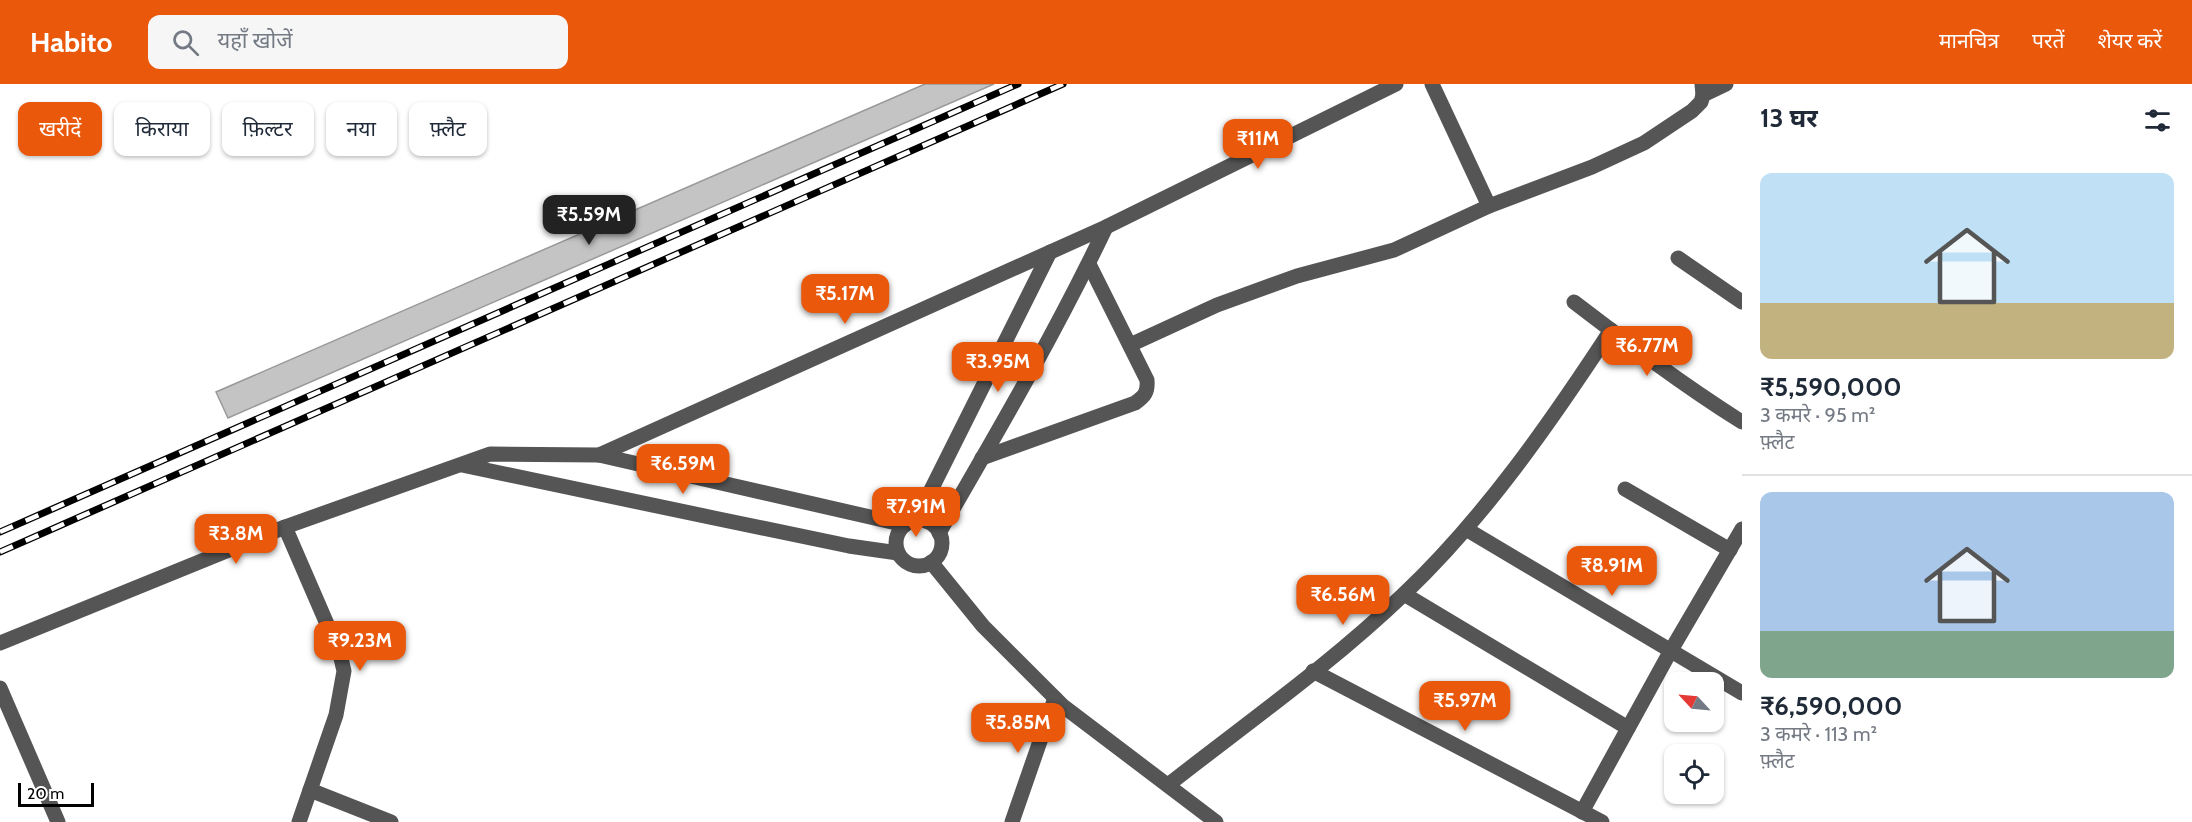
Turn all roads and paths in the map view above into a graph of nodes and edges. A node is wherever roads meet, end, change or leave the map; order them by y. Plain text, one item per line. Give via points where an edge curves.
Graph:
1 (1396, 84) edge
2 (1432, 84) edge
3 (1726, 84) edge
4 (1703, 89) edge
5 (1490, 206) junction
6 (1106, 227) junction
7 (1050, 252) junction
8 (1678, 258) dead end
9 (1089, 264) junction
10 (1574, 302) dead end
11 (1742, 302) edge
12 (1611, 330) junction
13 (1130, 345) junction
14 (1742, 422) edge
15 (599, 455) junction
16 (982, 458) junction
17 (462, 465) junction
18 (1625, 489) dead end
19 (910, 522) junction
20 (285, 527) junction
21 (1466, 529) junction
22 (1742, 529) edge
23 (939, 533) junction
24 (1730, 550) junction
25 (898, 553) junction
26 (931, 562) junction
27 (1404, 594) junction
28 (0, 643) edge
29 (1671, 652) junction
30 (1313, 671) junction
31 (0, 688) edge
32 (1742, 693) edge
33 (1055, 698) junction
34 (1628, 728) junction
35 (1168, 785) junction
36 (310, 790) junction
37 (1582, 812) junction
38 (58, 822) edge
39 (299, 822) edge
40 (391, 822) edge
41 (1012, 822) edge
42 (1216, 822) edge
43 (1602, 822) edge

1 - 6 street
2 - 5 street
3 - 4 street
4 - 5 street via 1701,102 1692,111 1644,143
5 - 13 street via 1394,250 1297,276 1217,305
6 - 7 street
6 - 9 street
7 - 15 street
7 - 19 street
8 - 11 street
9 - 13 street
9 - 16 street
10 - 12 street
12 - 14 street
12 - 21 street via 1563,404
13 - 16 street via 1147,380 1145,396
15 - 17 street via 490,454
15 - 19 street
16 - 23 street
17 - 20 street
17 - 25 street
18 - 24 street
19 - 23 street via 930,523
19 - 25 street via 896,538
20 - 28 street
20 - 36 street via 344,671 336,715
21 - 27 street
21 - 29 street
22 - 24 street
23 - 26 street via 941,544
24 - 29 street
25 - 26 street via 913,565
26 - 33 street via 982,626
27 - 30 street
27 - 34 street
29 - 32 street
29 - 34 street
30 - 35 street
30 - 37 street
31 - 38 street
33 - 35 street
33 - 41 street
34 - 37 street
35 - 42 street
36 - 39 street
36 - 40 street
37 - 43 street

